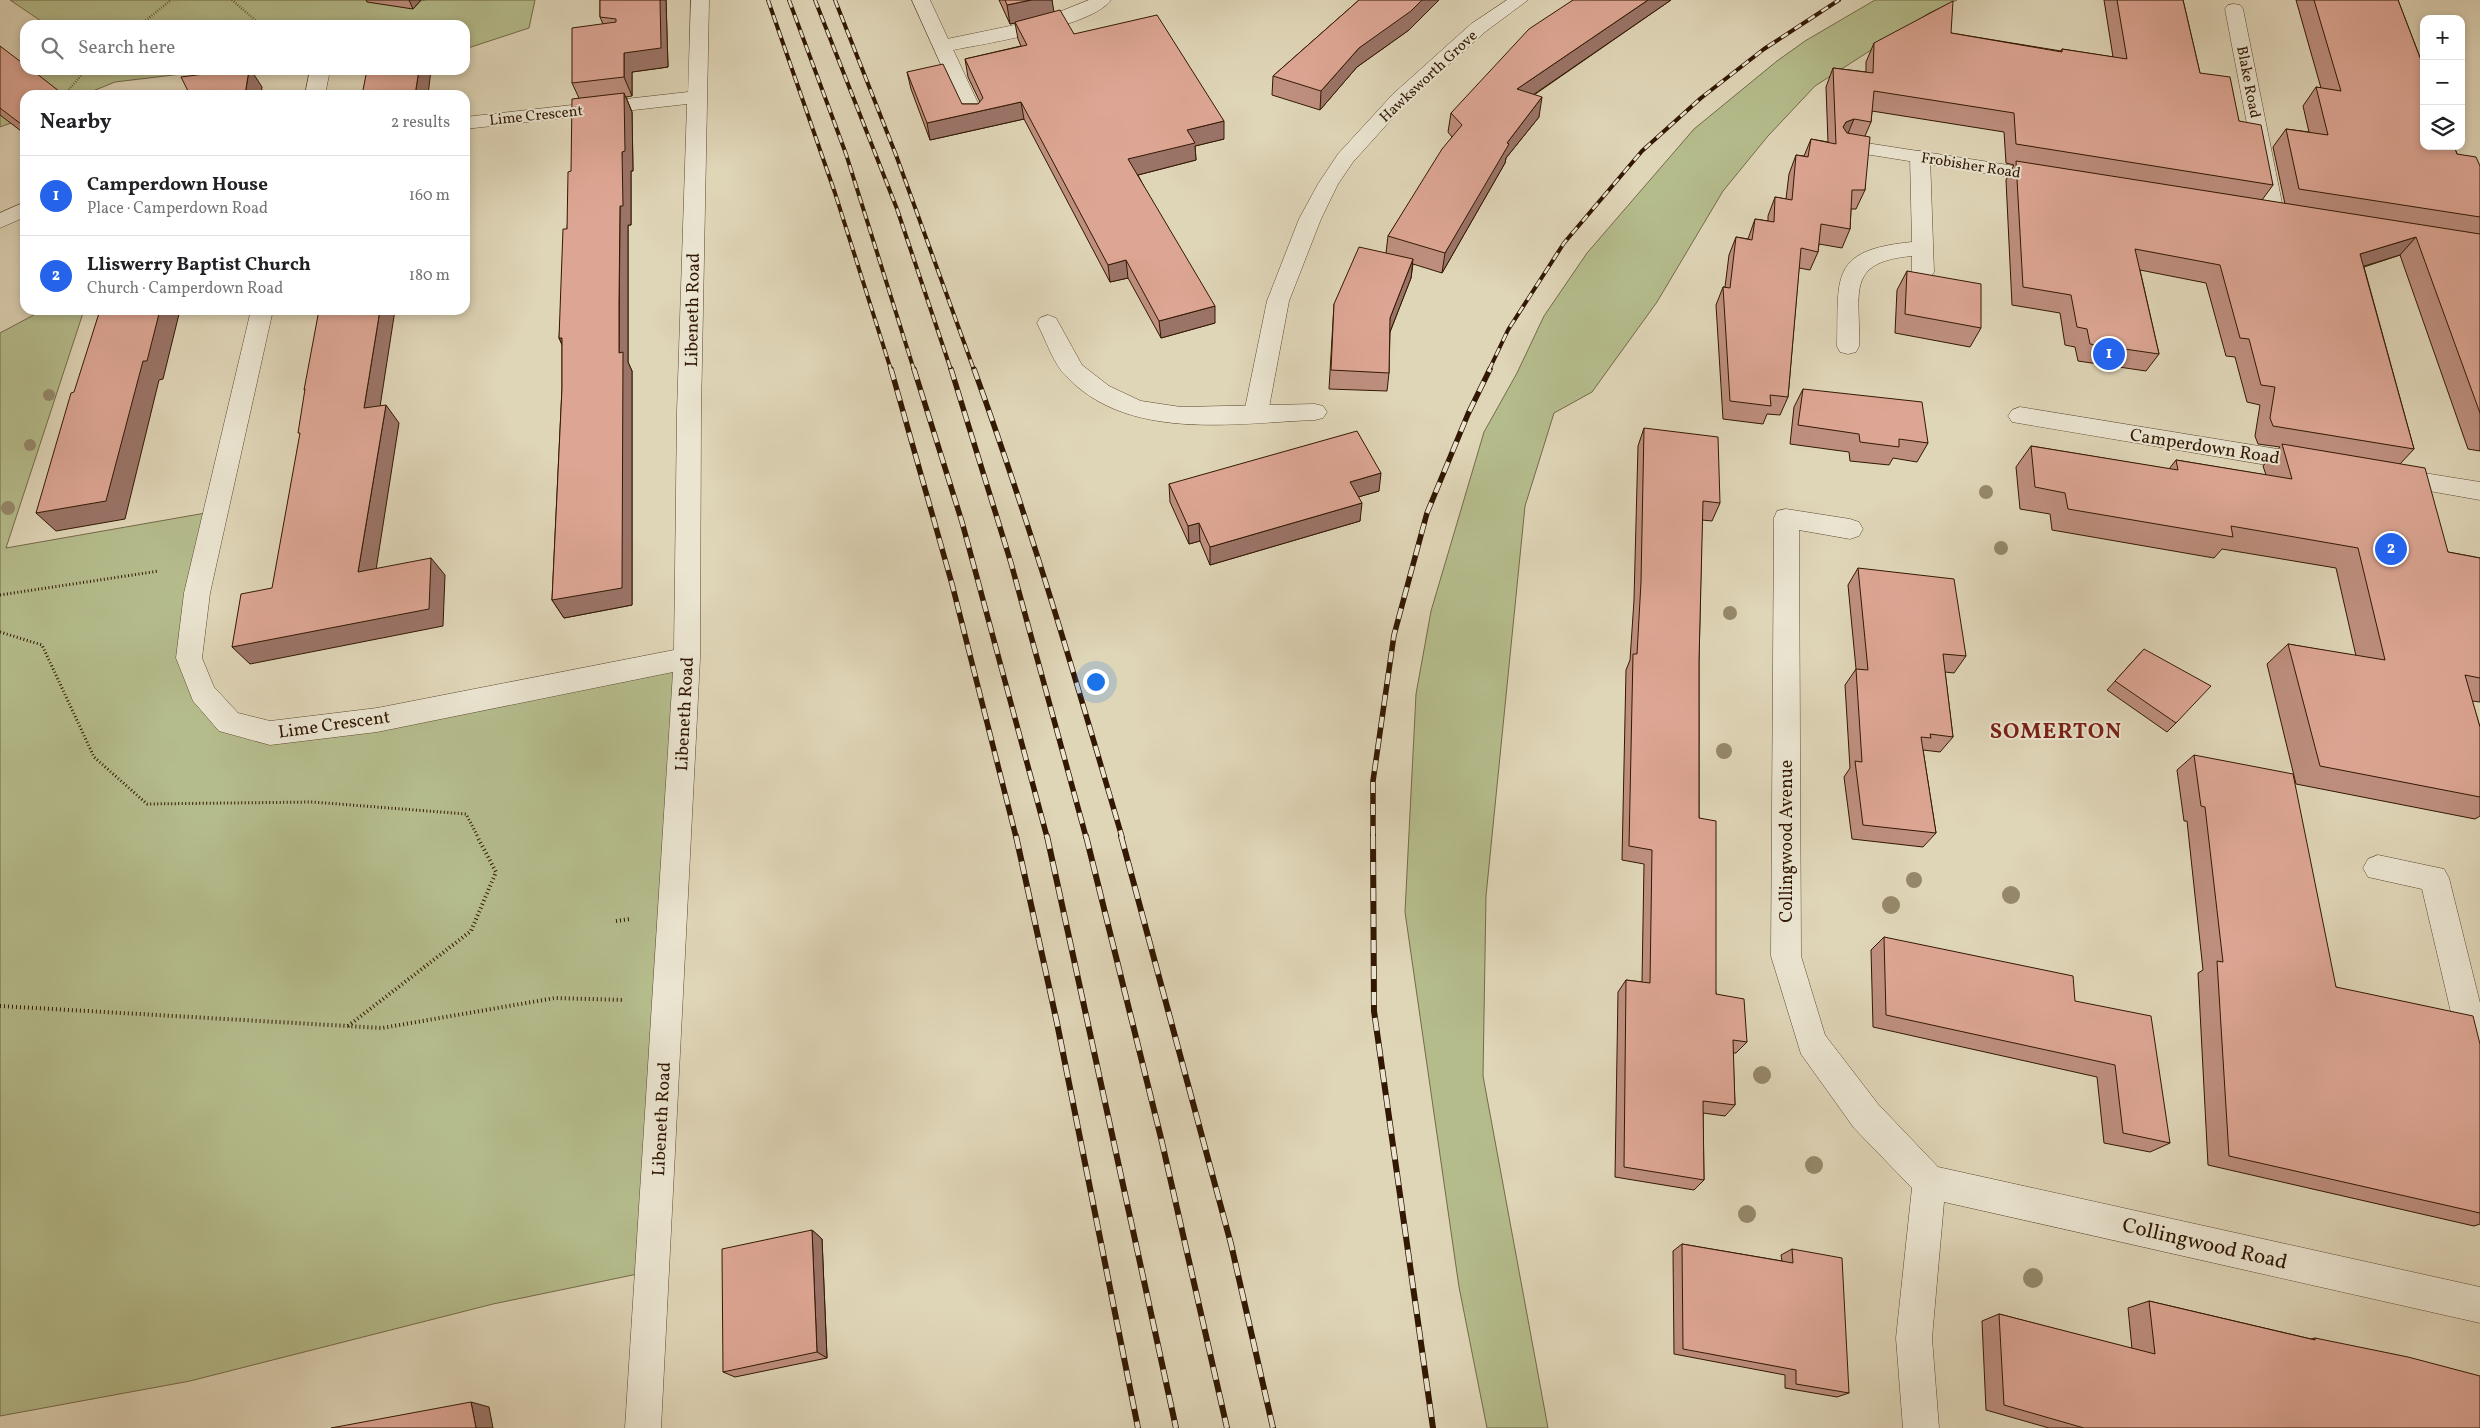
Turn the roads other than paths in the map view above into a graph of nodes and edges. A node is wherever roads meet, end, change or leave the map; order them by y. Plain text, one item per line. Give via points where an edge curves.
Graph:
1 (700, 0) edge
2 (921, 0) edge
3 (1102, 0) edge
4 (1519, 0) edge
5 (2234, 9) dead end
6 (942, 46) junction
7 (319, 75) edge
8 (316, 90) edge
9 (697, 98) junction
10 (974, 116) edge
11 (470, 122) edge
12 (1847, 146) edge
13 (1920, 157) junction
14 (2068, 180) edge
15 (20, 211) edge
16 (2274, 213) edge
17 (0, 221) edge
18 (1923, 249) junction
19 (1923, 272) edge
20 (261, 315) edge
21 (1048, 323) dead end
22 (1848, 346) dead end
23 (1315, 412) dead end
24 (1256, 413) junction
25 (2020, 416) dead end
26 (2333, 467) edge
27 (2372, 473) edge
28 (2480, 491) edge
29 (1850, 529) dead end
30 (687, 658) junction
31 (2378, 868) dead end
32 (2480, 1068) edge
33 (1929, 1182) junction
34 (2480, 1305) edge
35 (643, 1428) edge
36 (1921, 1428) edge

1 - 9 street, Libeneth Road
2 - 6 street
3 - 6 street via 1057,21
4 - 24 street, Hawksworth Grove via 1478,28 1400,98 1344,158 1310,219 1278,300
5 - 16 street, Blake Road
6 - 10 street
7 - 8 street
9 - 11 street, Lime Crescent
9 - 30 street, Libeneth Road
12 - 13 street, Frobisher Road
13 - 14 street, Frobisher Road
13 - 18 street
15 - 17 street
18 - 19 street
18 - 22 street via 1903,249 1877,255 1858,268 1850,279
20 - 30 street, Lime Crescent via 197,593 189,658 204,693 229,723 270,733 376,720
21 - 24 street via 1074,370 1101,392 1136,409 1181,416
23 - 24 street
25 - 26 street, Camperdown Road
27 - 28 street
29 - 33 street, Collingwood Avenue via 1786,518 1786,956 1812,1042 1866,1116
30 - 35 street, Libeneth Road
31 - 32 street via 2434,878
33 - 34 street, Collingwood Road
33 - 36 street via 1914,1338

